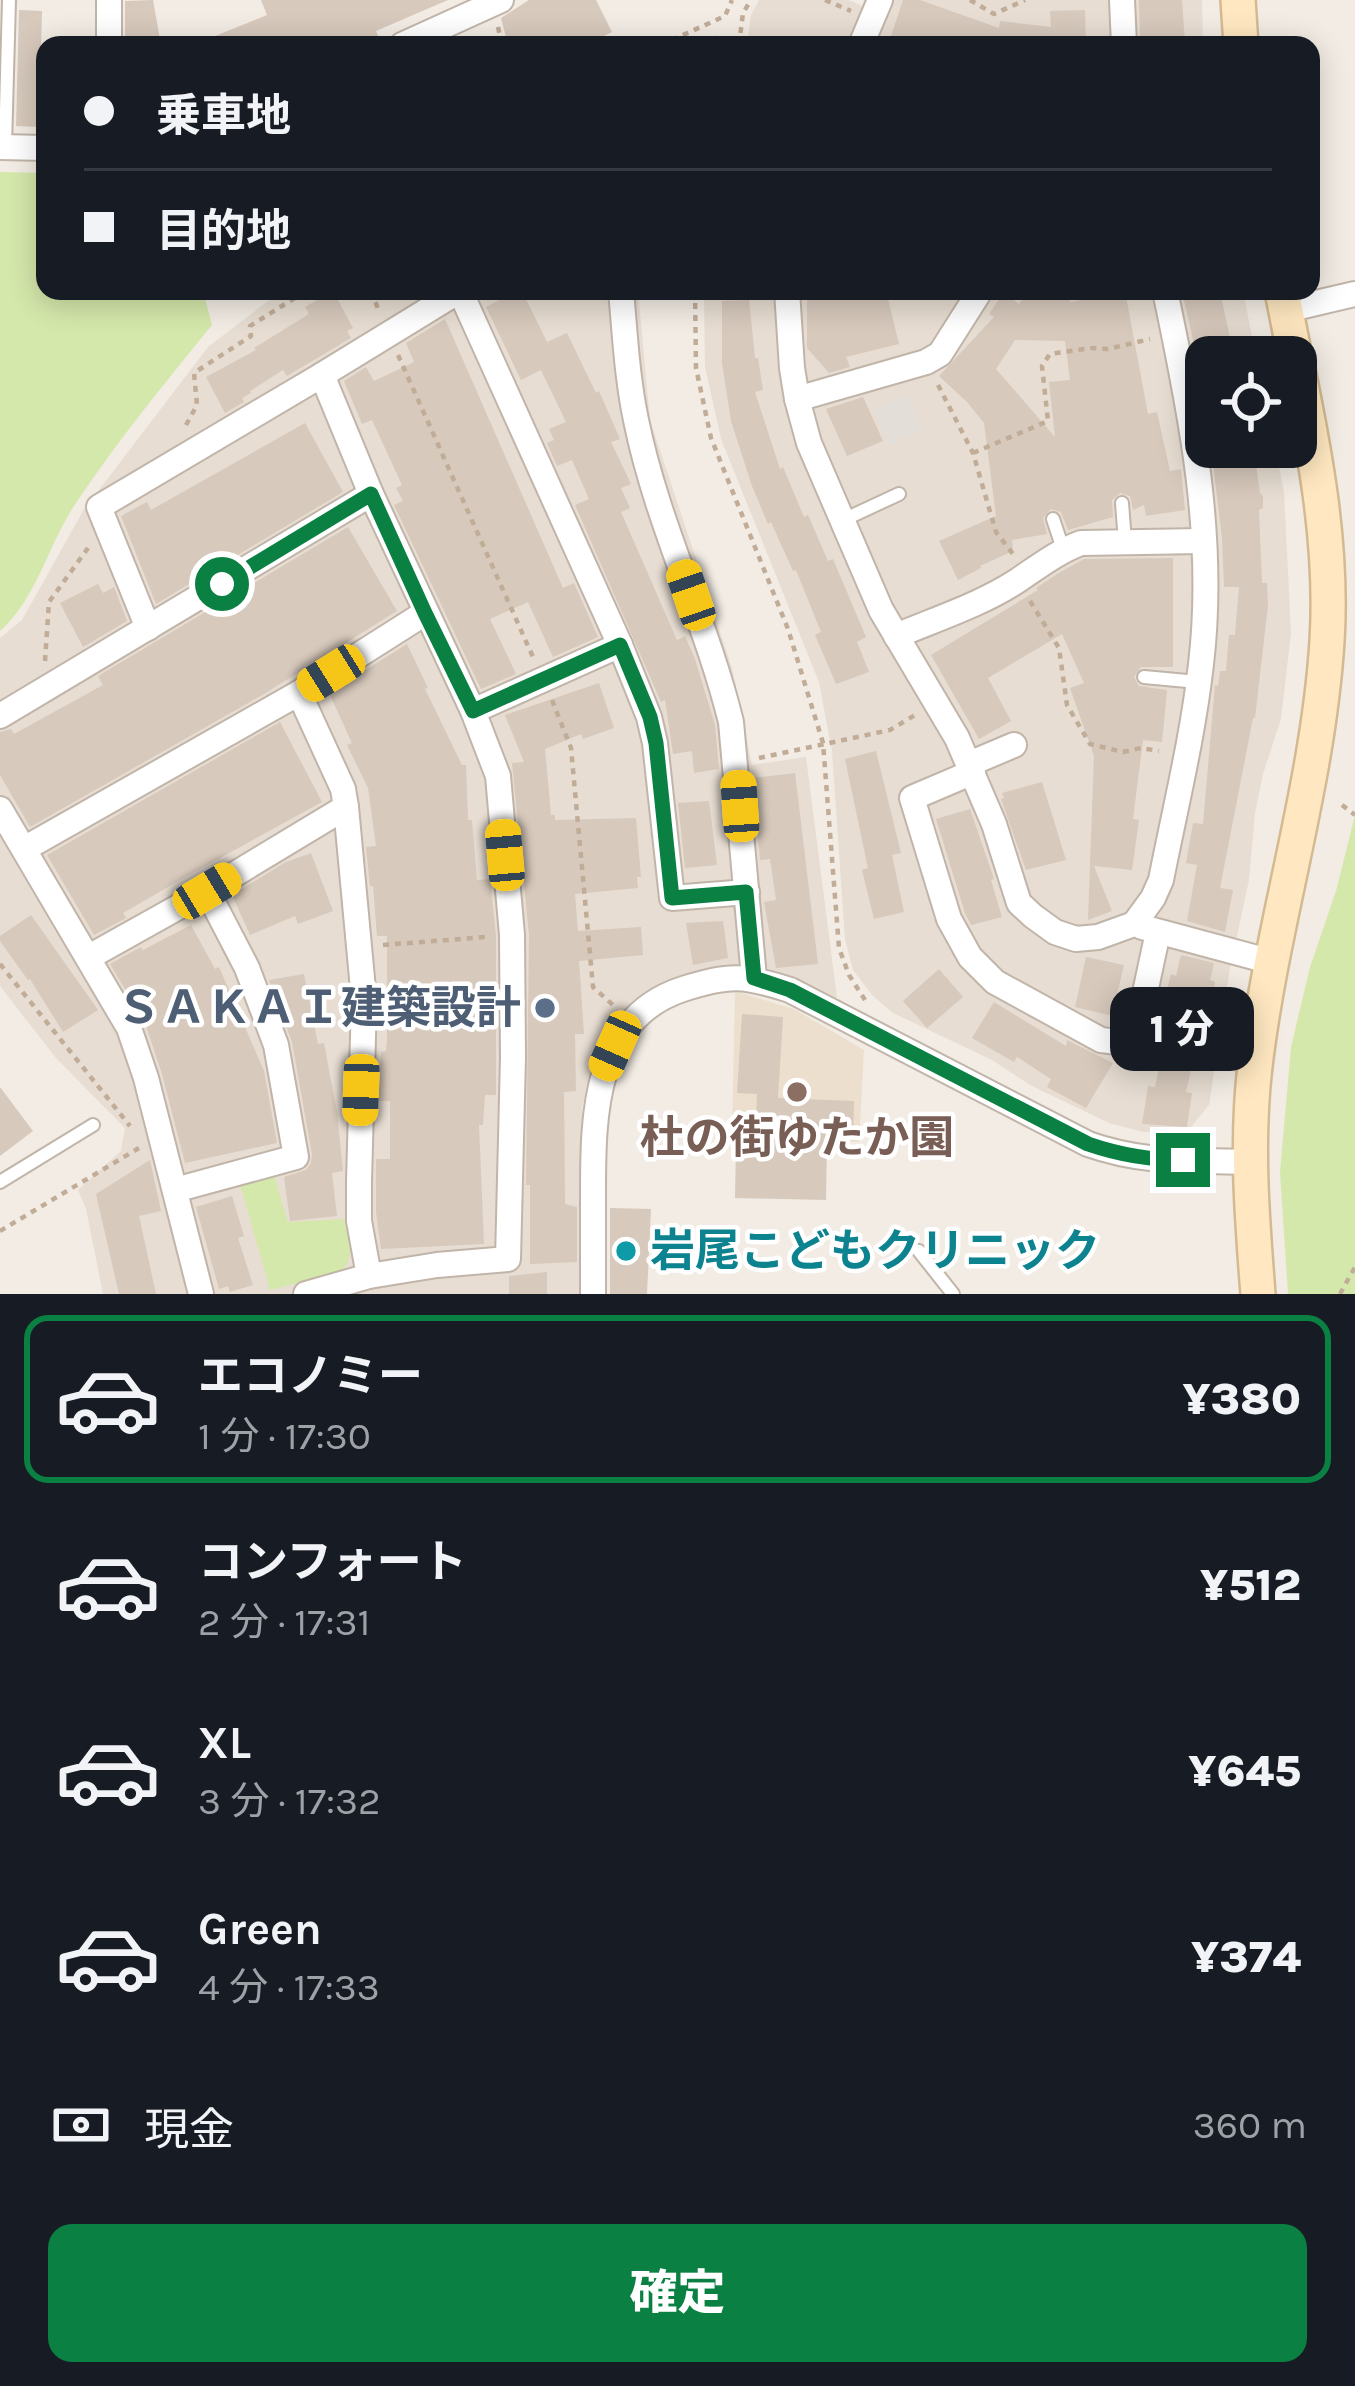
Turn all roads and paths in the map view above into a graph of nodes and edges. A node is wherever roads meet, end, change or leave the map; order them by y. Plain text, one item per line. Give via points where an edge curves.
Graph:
1 (9, 0) edge
2 (109, 0) edge
3 (501, 0) edge
4 (732, 0) edge
5 (752, 0) edge
6 (880, 0) edge
7 (970, 0) edge
8 (1025, 0) edge
9 (1122, 0) edge
10 (1238, 0) edge
11 (109, 36) edge
12 (422, 36) edge
13 (681, 36) edge
14 (740, 36) edge
15 (865, 36) edge
16 (1124, 36) edge
17 (1240, 36) edge
18 (2, 147) edge
19 (36, 148) edge
20 (1355, 294) edge
21 (1320, 297) edge
22 (292, 300) edge
23 (444, 300) edge
24 (463, 300) edge
25 (622, 300) edge
26 (695, 300) edge
27 (787, 300) edge
28 (974, 300) edge
29 (1167, 300) edge
30 (1284, 301) edge
31 (1174, 334) junction
32 (1291, 336) edge
33 (926, 362) junction
34 (322, 375) junction
35 (797, 399) junction
36 (973, 453) junction
37 (183, 456) junction
38 (1316, 468) edge
39 (371, 494) junction
40 (899, 494) dead end
41 (1122, 502) dead end
42 (1054, 519) dead end
43 (842, 520) junction
44 (103, 521) junction
45 (1203, 541) junction
46 (1125, 542) junction
47 (1063, 550) junction
48 (1022, 577) junction
49 (425, 613) junction
50 (148, 628) junction
51 (896, 636) junction
52 (620, 645) junction
53 (1144, 677) dead end
54 (1198, 682) junction
55 (41, 691) junction
56 (299, 693) junction
57 (935, 702) junction
58 (473, 711) junction
59 (0, 716) edge
60 (823, 743) junction
61 (1014, 745) dead end
62 (772, 755) dead end
63 (1185, 755) junction
64 (971, 768) junction
65 (1342, 805) dead end
66 (346, 807) junction
67 (0, 809) edge
68 (1355, 815) edge
69 (24, 849) junction
70 (207, 891) junction
71 (746, 892) junction
72 (1146, 928) junction
73 (512, 935) junction
74 (360, 946) junction
75 (88, 957) junction
76 (1272, 962) junction
77 (0, 964) edge
78 (754, 978) junction
79 (869, 1007) dead end
80 (92, 1125) dead end
81 (1250, 1162) junction
82 (0, 1182) edge
83 (176, 1190) junction
84 (0, 1231) edge
85 (919, 1251) dead end
86 (1355, 1267) edge
87 (369, 1276) junction
88 (313, 1293) edge
89 (201, 1294) edge
90 (593, 1294) edge
91 (953, 1294) edge
92 (1258, 1294) edge
93 (1340, 1294) edge

1 - 18 lane
2 - 11 street
3 - 12 street
4 - 13 path via 725,16
5 - 14 path
6 - 15 street
7 - 8 path via 994,14
9 - 16 street
10 - 17 street
18 - 19 street
20 - 21 street
22 - 37 path via 194,373 197,405 176,442
23 - 34 street
24 - 52 street
25 - 71 street via 637,424 731,722
26 - 60 path via 696,368 710,438 788,629
27 - 35 street
28 - 33 street via 940,354
29 - 31 street
30 - 32 street
31 - 36 path via 1050,354 1042,366 1048,421
31 - 45 street
33 - 35 street
33 - 36 path
34 - 37 street
34 - 39 street
35 - 43 street
36 - 48 path via 996,532
37 - 44 street via 99,507
38 - 76 street via 1327,643
39 - 49 street
39 - 50 street
40 - 43 lane
41 - 46 lane
42 - 47 lane
43 - 51 street
44 - 50 street
44 - 55 path via 49,602
45 - 46 street
45 - 54 street
46 - 47 street
47 - 48 street
48 - 51 street
48 - 63 path via 1059,648 1067,705 1090,744
49 - 56 street
49 - 58 street
50 - 55 street
51 - 57 street
52 - 58 street
52 - 71 street via 656,743 672,898
53 - 54 lane
54 - 63 street
55 - 59 street
56 - 66 street
56 - 69 street
57 - 60 path via 890,730
57 - 64 street
58 - 73 street via 498,776
60 - 62 path
60 - 79 path via 839,948
61 - 64 street
63 - 72 street
64 - 72 street via 1012,886 1033,916 1076,939
64 - 72 street via 912,798 949,919 995,982 1101,1040 1134,1044
65 - 68 path
66 - 70 street
66 - 74 street
67 - 69 street
69 - 75 street
70 - 75 street
70 - 83 street via 276,1046 296,1157
71 - 78 street
72 - 76 street
73 - 74 path
73 - 87 street via 508,1259
74 - 87 street via 359,1221
75 - 83 street via 129,1028
76 - 81 street
77 - 84 path via 142,1146
78 - 81 street via 1088,1144 1146,1160
78 - 90 street via 673,992 631,1021 615,1046 594,1114
80 - 82 lane
81 - 92 street
83 - 89 street
85 - 91 lane
86 - 93 path
87 - 88 street

